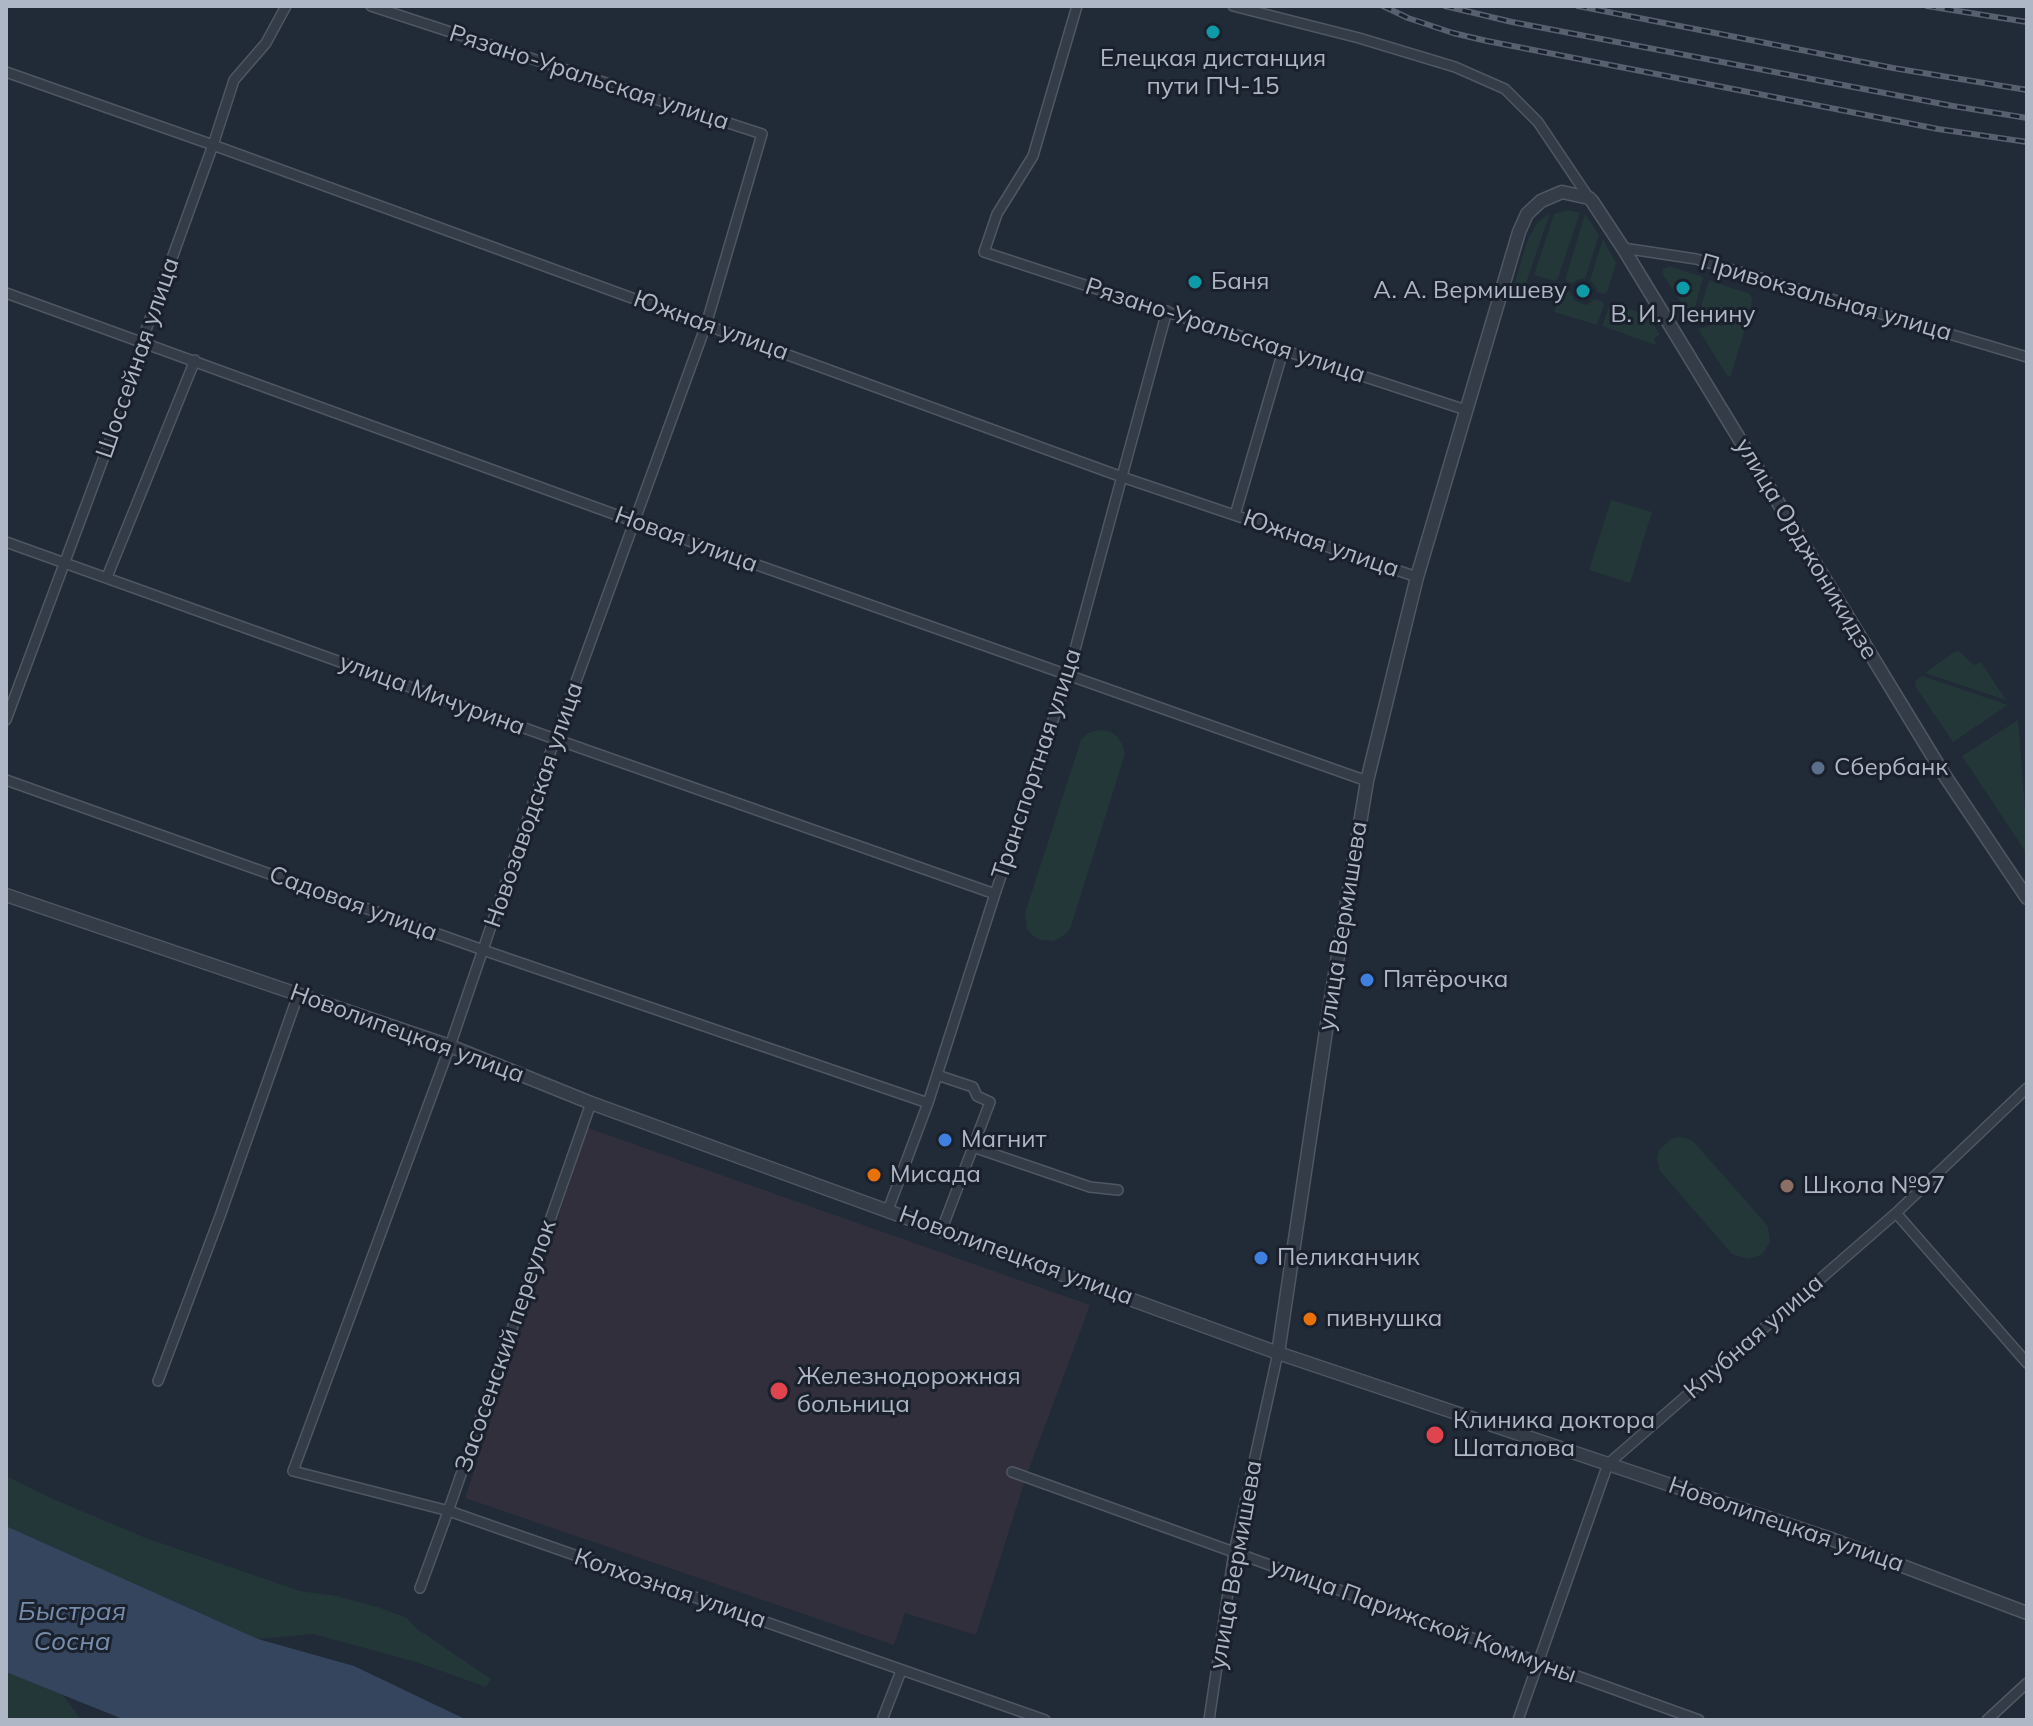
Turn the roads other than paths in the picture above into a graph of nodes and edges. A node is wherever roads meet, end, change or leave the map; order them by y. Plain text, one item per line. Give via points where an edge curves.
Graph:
1 (286, 6) edge
2 (371, 6) edge
3 (1077, 6) edge
4 (1233, 6) edge
5 (6, 72) edge
6 (762, 134) joint
7 (213, 145) junction
8 (1589, 198) junction
9 (1623, 248) junction
10 (6, 293) edge
11 (1167, 311) junction
12 (706, 325) junction
13 (142, 341) junction
14 (1283, 351) junction
15 (2027, 357) edge
16 (195, 360) junction
17 (1466, 410) junction
18 (1122, 477) junction
19 (1235, 515) junction
20 (633, 521) junction
21 (6, 542) edge
22 (64, 562) junction
23 (107, 577) junction
24 (1417, 577) junction
25 (1068, 675) junction
26 (6, 720) edge
27 (555, 739) junction
28 (6, 780) edge
29 (1367, 781) junction
30 (995, 894) junction
31 (6, 895) edge
32 (2027, 898) edge
33 (483, 950) junction
34 (298, 995) junction
35 (450, 1046) junction
36 (937, 1075) junction
37 (2027, 1088) edge
38 (591, 1103) junction
39 (928, 1103) junction
40 (973, 1147) junction
41 (1118, 1190) dead end
42 (888, 1210) junction
43 (1896, 1213) junction
44 (942, 1229) junction
45 (1278, 1353) junction
46 (2027, 1363) edge
47 (158, 1381) dead end
48 (1608, 1464) junction
49 (293, 1471) joint
50 (1012, 1472) dead end
51 (449, 1511) junction
52 (1234, 1552) junction
53 (420, 1588) dead end
54 (2027, 1613) edge
55 (1538, 1663) junction
56 (901, 1671) junction
57 (2027, 1683) edge
58 (882, 1720) edge
59 (1045, 1720) edge
60 (1209, 1720) edge
61 (1518, 1720) edge
62 (1699, 1720) edge
63 (1987, 1720) edge

1 - 7 street, Шоссейная улица via 266,43 234,80
2 - 6 street, Рязано-Уральская улица
3 - 11 street, Рязано-Уральская улица via 1033,156 997,214 984,252
4 - 8 street via 1455,67 1505,89 1538,122
5 - 7 street, Южная улица
6 - 12 street, Новозаводская улица
7 - 12 street, Южная улица
7 - 13 street, Шоссейная улица
8 - 9 street, улица Орджоникидзе
8 - 17 street, улица Вермишева via 1562,192 1527,214
9 - 15 street, Привокзальная улица via 1696,259
9 - 32 street, улица Орджоникидзе via 1943,773
10 - 13 street, Новая улица
11 - 14 street, Рязано-Уральская улица
11 - 18 street, Транспортная улица
12 - 18 street, Южная улица
12 - 20 street, Новозаводская улица
13 - 16 street, Новая улица
13 - 22 street, Шоссейная улица via 143,352
14 - 17 street, Рязано-Уральская улица
14 - 19 street
16 - 20 street, Новая улица
16 - 23 street
17 - 24 street, улица Вермишева
18 - 19 street, Южная улица
18 - 25 street, Транспортная улица
19 - 24 street, Южная улица
20 - 25 street, Новая улица
20 - 27 street, Новозаводская улица
21 - 22 street, улица Мичурина
22 - 23 street, улица Мичурина
22 - 26 street, Шоссейная улица
23 - 27 street, улица Мичурина
24 - 29 street, улица Вермишева
25 - 29 street, Новая улица
25 - 30 street, Транспортная улица
27 - 30 street, улица Мичурина
27 - 33 street, Новозаводская улица
28 - 33 street, Садовая улица
29 - 45 street, улица Вермишева
30 - 36 street, Транспортная улица
31 - 34 street, Новолипецкая улица
33 - 35 street, Новозаводская улица
33 - 39 street, Садовая улица
34 - 35 street, Новолипецкая улица
34 - 47 street
35 - 38 street, Новолипецкая улица
35 - 49 street, Новозаводская улица
36 - 39 street, Транспортная улица
36 - 40 street via 973,1087 977,1096 990,1102
37 - 43 street, Клубная улица
38 - 42 street, Новолипецкая улица
38 - 51 street, Засосенский переулок
39 - 42 street, Транспортная улица
40 - 41 street via 1090,1187
40 - 44 street
42 - 44 street, Новолипецкая улица
43 - 46 street
43 - 48 street, Клубная улица
44 - 45 street, Новолипецкая улица
45 - 48 street, Новолипецкая улица
45 - 52 street, улица Вермишева
48 - 54 street, Новолипецкая улица via 1831,1539
48 - 55 street, Клубная улица
49 - 51 street, Колхозная улица
50 - 52 street, улица Парижской Коммуны
51 - 53 street, Засосенский переулок
51 - 56 street, Колхозная улица
52 - 55 street, улица Парижской Коммуны
52 - 60 street, улица Вермишева
55 - 61 street, Клубная улица
55 - 62 street, улица Парижской Коммуны
56 - 58 street
56 - 59 street, Колхозная улица
57 - 63 street

